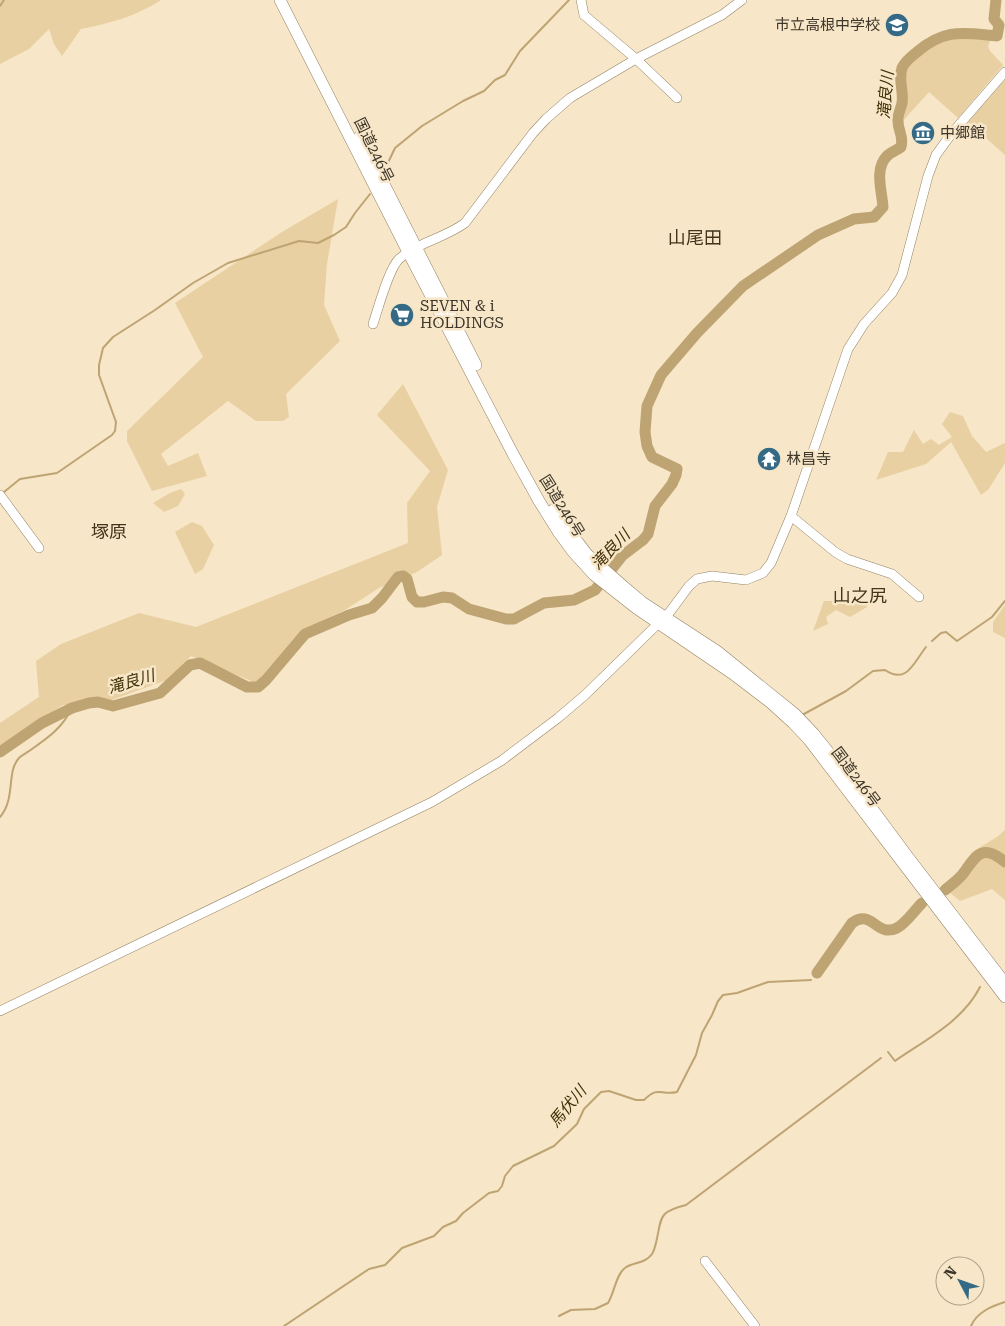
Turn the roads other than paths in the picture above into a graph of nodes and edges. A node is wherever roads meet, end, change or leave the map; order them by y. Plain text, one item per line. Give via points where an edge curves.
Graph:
1 (280, 0) edge
2 (288, 0) edge
3 (581, 0) edge
4 (742, 0) edge
5 (636, 59) junction
6 (1005, 72) edge
7 (677, 98) dead end
8 (412, 250) junction
9 (373, 324) dead end
10 (0, 495) edge
11 (791, 516) junction
12 (39, 548) dead end
13 (919, 597) dead end
14 (662, 620) junction
15 (1005, 983) edge
16 (1005, 998) edge
17 (0, 1011) edge
18 (705, 1261) dead end
19 (755, 1326) edge

1 - 8 highway, 国道246号
2 - 8 highway, 国道246号 via 384,184
3 - 5 street via 584,15
4 - 5 street via 722,14
5 - 7 street
5 - 8 street via 578,92 546,119 465,223
6 - 11 street via 936,155 902,275 892,293 864,324 848,349
8 - 9 street via 398,259 393,268
8 - 14 highway, 国道246号 via 546,498 570,534 598,571
10 - 12 street
11 - 13 street via 846,559 892,574
11 - 14 street via 763,574 746,580 712,576 697,579
14 - 15 highway, 国道246号 via 717,651 768,690 808,727
14 - 16 highway, 国道246号 via 793,723
14 - 17 street via 558,718 471,780 406,815
18 - 19 street

